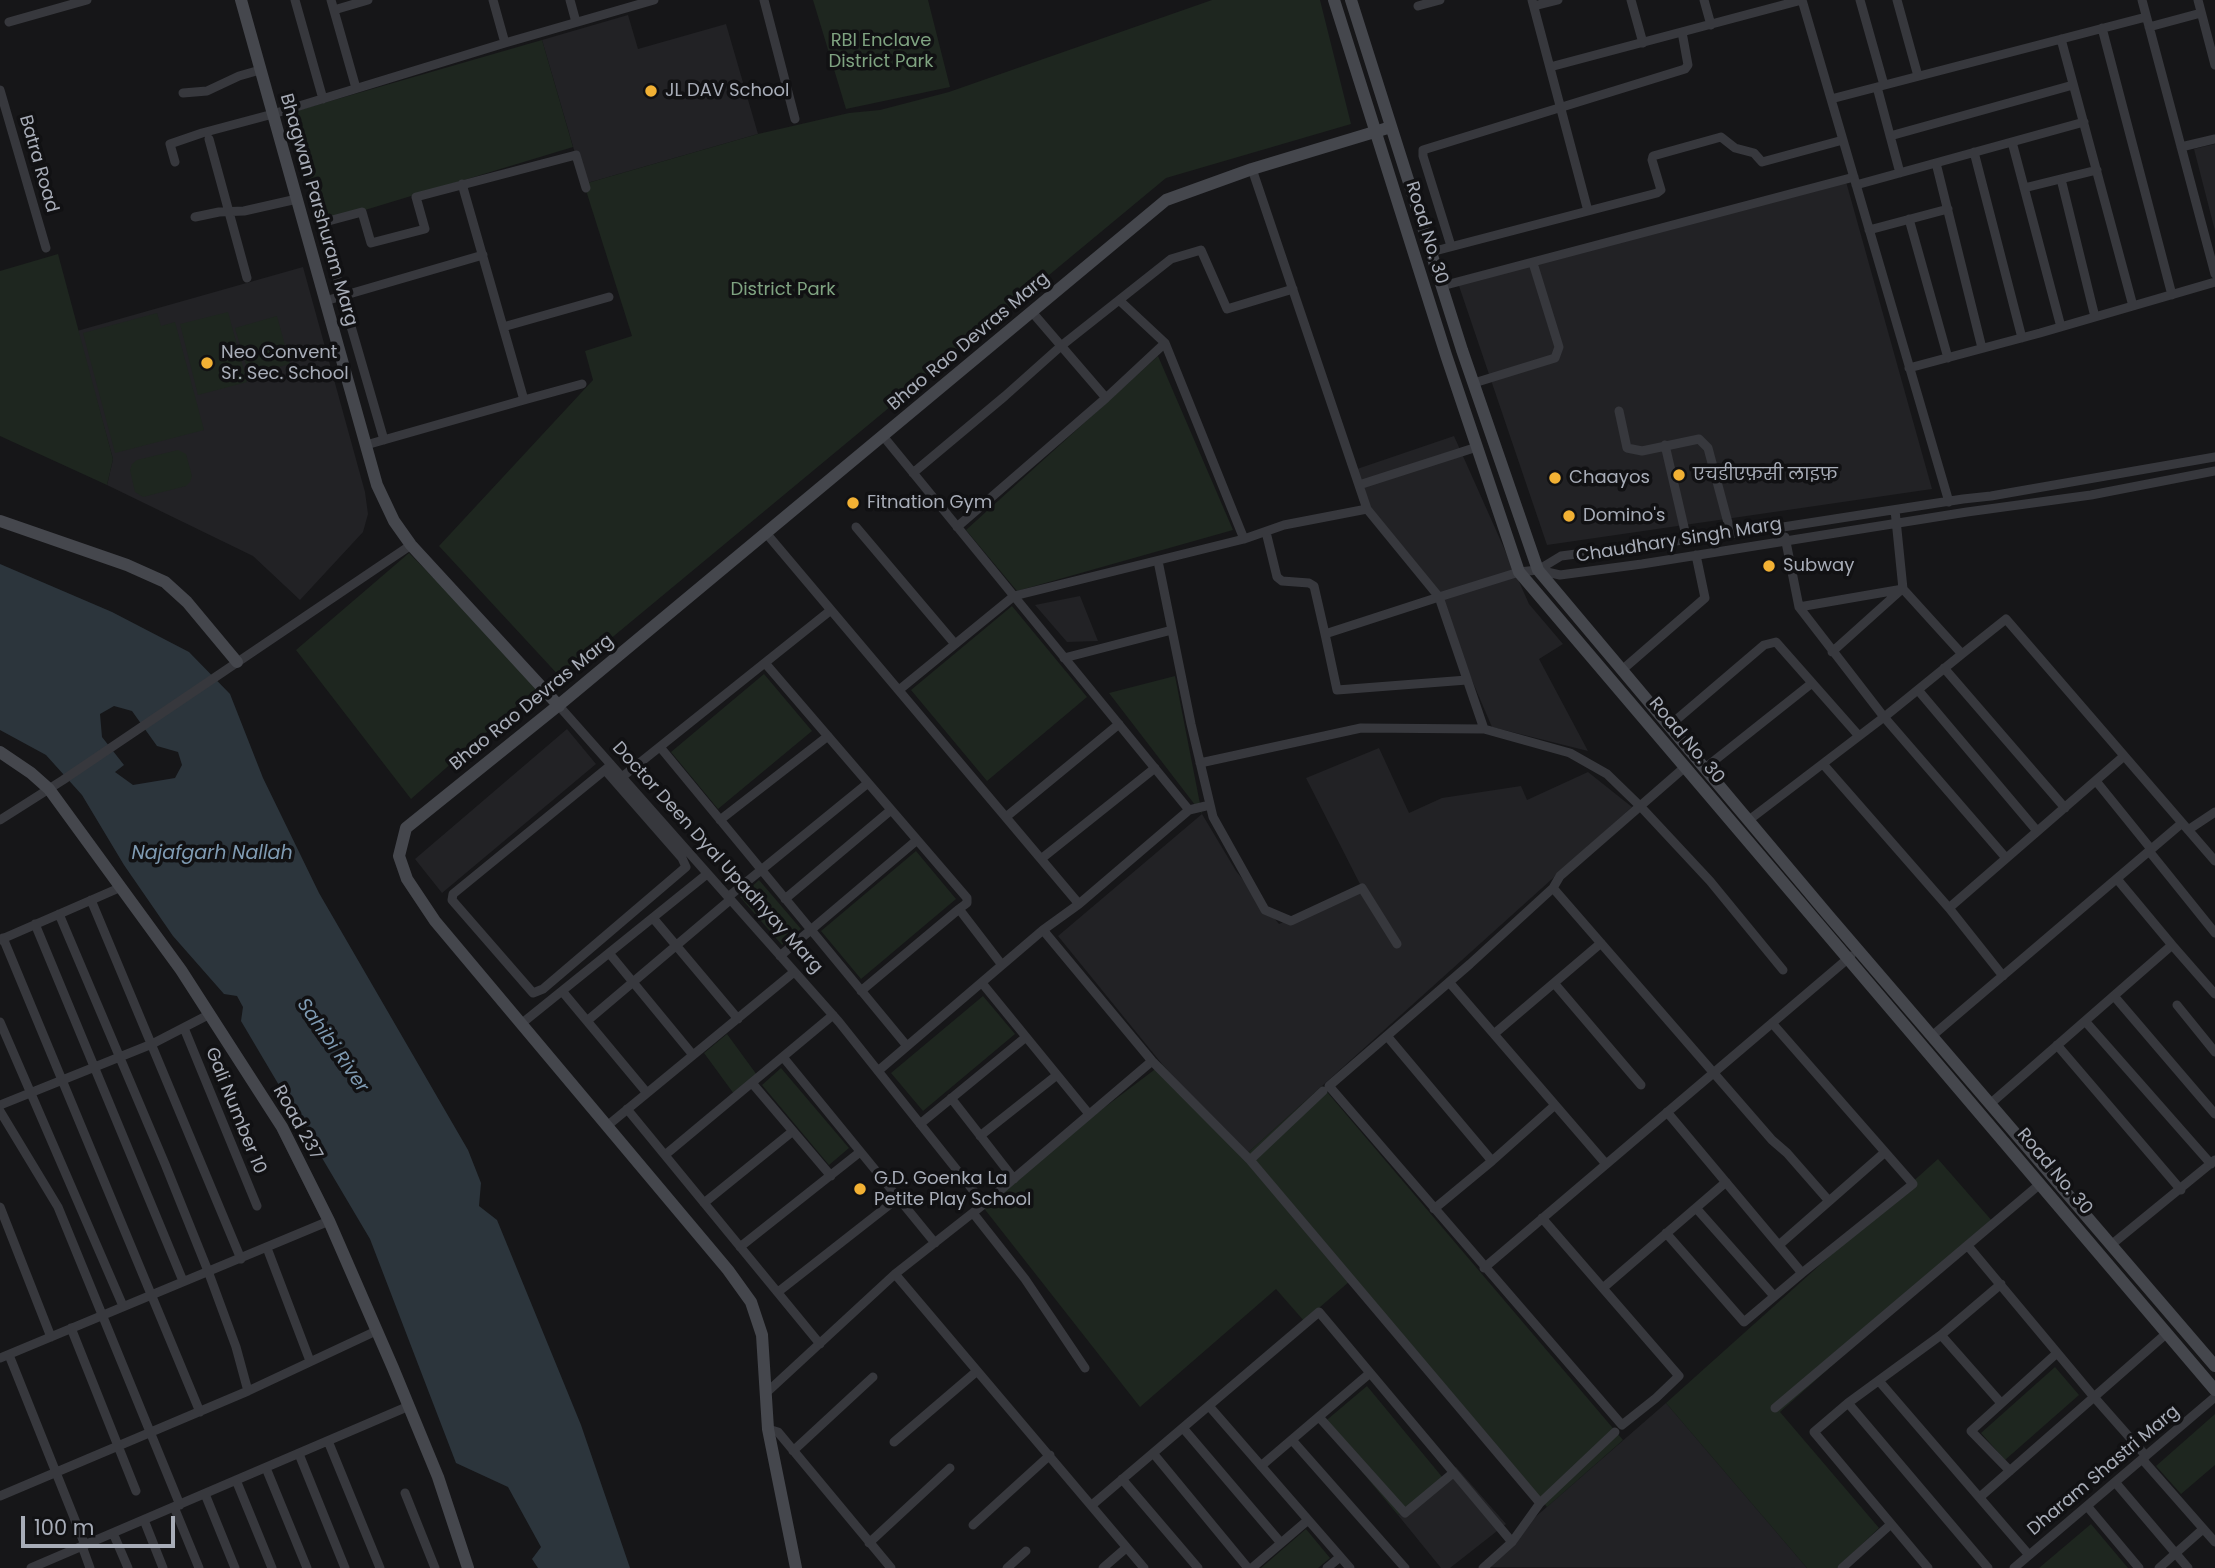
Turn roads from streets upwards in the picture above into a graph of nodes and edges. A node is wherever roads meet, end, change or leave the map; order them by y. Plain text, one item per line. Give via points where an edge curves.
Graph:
1 (87, 0) edge
2 (241, 0) edge
3 (295, 0) edge
4 (368, 0) edge
5 (493, 0) edge
6 (570, 0) edge
7 (654, 0) edge
8 (764, 0) edge
9 (1335, 0) edge
10 (1351, 0) edge
11 (1440, 0) edge
12 (1558, 0) edge
13 (1631, 0) edge
14 (1704, 0) edge
15 (1802, 0) edge
16 (1860, 0) edge
17 (1897, 0) edge
18 (2142, 0) edge
19 (2198, 0) edge
20 (1533, 3) edge
21 (1770, 4) edge
22 (332, 5) edge
23 (1418, 6) dead end
24 (2201, 13) junction
25 (2146, 17) junction
26 (9, 22) dead end
27 (576, 22) junction
28 (1711, 24) junction
29 (2149, 27) junction
30 (2102, 29) junction
31 (1682, 32) junction
32 (2061, 39) junction
33 (505, 43) junction
34 (1643, 43) junction
35 (2215, 65) edge
36 (1550, 67) junction
37 (261, 70) junction
38 (1918, 76) junction
39 (2073, 85) junction
40 (1881, 86) junction
41 (356, 88) junction
42 (0, 89) edge
43 (183, 93) dead end
44 (323, 99) junction
45 (1831, 99) junction
46 (1560, 107) junction
47 (3, 110) edge
48 (273, 114) junction
49 (796, 119) dead end
50 (2084, 122) junction
51 (1391, 127) junction
52 (1376, 131) junction
53 (1891, 136) junction
54 (209, 139) dead end
55 (2215, 139) edge
56 (1843, 140) junction
57 (2012, 142) junction
58 (2181, 147) junction
59 (1974, 152) junction
60 (175, 162) dead end
61 (1936, 163) junction
62 (1252, 169) junction
63 (2096, 170) junction
64 (1900, 173) junction
65 (2061, 179) junction
66 (1855, 181) junction
67 (462, 184) junction
68 (586, 188) dead end
69 (2024, 188) junction
70 (297, 199) junction
71 (1948, 209) junction
72 (1588, 211) junction
73 (229, 212) junction
74 (195, 217) dead end
75 (1909, 219) junction
76 (321, 223) junction
77 (305, 228) junction
78 (1869, 230) junction
79 (1451, 246) junction
80 (46, 248) dead end
81 (1431, 252) junction
82 (483, 255) junction
83 (1532, 263) junction
84 (2215, 274) edge
85 (247, 278) dead end
86 (2215, 282) edge
87 (1442, 286) junction
88 (1293, 289) junction
89 (344, 295) junction
90 (2172, 295) junction
91 (609, 297) dead end
92 (1119, 300) junction
93 (325, 301) junction
94 (2133, 306) junction
95 (1032, 312) junction
96 (2095, 317) junction
97 (503, 327) junction
98 (2061, 327) junction
99 (2022, 338) junction
100 (1165, 343) junction
101 (1061, 346) junction
102 (1982, 348) junction
103 (1948, 358) junction
104 (1909, 368) junction
105 (1474, 383) junction
106 (582, 384) dead end
107 (1106, 398) junction
108 (524, 401) junction
109 (1619, 411) dead end
110 (883, 436) junction
111 (384, 440) junction
112 (366, 445) junction
113 (1665, 445) junction
114 (1477, 447) junction
115 (2215, 457) edge
116 (2215, 471) edge
117 (913, 473) junction
118 (1359, 485) junction
119 (1949, 502) junction
120 (1367, 509) junction
121 (1895, 510) junction
122 (0, 521) edge
123 (1896, 524) junction
124 (856, 527) dead end
125 (957, 527) junction
126 (1783, 527) junction
127 (1266, 532) junction
128 (766, 533) junction
129 (1731, 534) junction
130 (1244, 539) junction
131 (1687, 540) junction
132 (1786, 541) junction
133 (411, 545) junction
134 (1696, 555) junction
135 (1158, 561) junction
136 (1538, 569) junction
137 (1519, 572) junction
138 (1903, 589) junction
139 (1014, 596) junction
140 (1439, 597) junction
141 (1799, 607) junction
142 (831, 610) junction
143 (1172, 630) junction
144 (1325, 635) junction
145 (955, 644) junction
146 (1832, 652) junction
147 (1962, 654) junction
148 (1064, 658) junction
149 (237, 662) junction
150 (765, 663) junction
151 (1944, 668) junction
152 (1622, 670) junction
153 (1467, 680) junction
154 (1812, 683) junction
155 (899, 690) junction
156 (1917, 690) junction
157 (559, 706) junction
158 (1884, 717) junction
159 (1119, 724) junction
160 (1669, 726) junction
161 (1484, 729) junction
162 (828, 736) junction
163 (1859, 736) junction
164 (660, 747) junction
165 (0, 752) edge
166 (2124, 756) junction
167 (1200, 762) junction
168 (1823, 764) junction
169 (1685, 767) junction
170 (608, 768) junction
171 (1155, 768) junction
172 (1705, 768) junction
173 (622, 777) junction
174 (2096, 781) junction
175 (868, 783) junction
176 (49, 789) junction
177 (1210, 805) junction
178 (1641, 807) junction
179 (2064, 808) junction
180 (891, 810) junction
181 (1189, 810) junction
182 (2215, 812) edge
183 (1006, 817) junction
184 (0, 820) edge
185 (720, 820) junction
186 (1749, 820) junction
187 (2185, 827) junction
188 (2037, 831) junction
189 (917, 840) junction
190 (2150, 850) junction
191 (2006, 858) junction
192 (1041, 859) junction
193 (2215, 861) edge
194 (761, 870) junction
195 (707, 874) junction
196 (2116, 879) junction
197 (119, 888) junction
198 (1553, 888) junction
199 (729, 899) junction
200 (785, 899) junction
201 (91, 900) junction
202 (1079, 904) junction
203 (1949, 908) junction
204 (959, 909) junction
205 (59, 914) junction
206 (653, 918) junction
207 (35, 924) junction
208 (811, 930) junction
209 (1043, 930) junction
210 (2215, 933) edge
211 (2, 939) edge
212 (1601, 943) junction
213 (1397, 944) dead end
214 (676, 945) junction
215 (2172, 945) junction
216 (609, 953) junction
217 (1853, 954) junction
218 (780, 956) junction
219 (1002, 965) junction
220 (1783, 970) dead end
221 (794, 972) junction
222 (2003, 976) junction
223 (633, 982) junction
224 (1450, 982) junction
225 (982, 983) junction
226 (1554, 983) junction
227 (562, 991) junction
228 (861, 991) junction
229 (2215, 994) edge
230 (2114, 996) junction
231 (2177, 1005) dead end
232 (210, 1014) junction
233 (833, 1016) junction
234 (738, 1019) junction
235 (587, 1021) junction
236 (2085, 1021) junction
237 (0, 1022) edge
238 (1772, 1023) junction
239 (521, 1024) junction
240 (184, 1028) junction
241 (1494, 1034) junction
242 (1387, 1036) junction
243 (1932, 1036) junction
244 (1026, 1037) junction
245 (152, 1044) junction
246 (2057, 1045) junction
247 (907, 1046) junction
248 (2215, 1052) edge
249 (693, 1055) junction
250 (119, 1057) junction
251 (782, 1057) junction
252 (1152, 1061) junction
253 (94, 1067) junction
254 (878, 1071) junction
255 (1713, 1073) junction
256 (1057, 1075) junction
257 (63, 1080) junction
258 (752, 1083) junction
259 (1641, 1085) dead end
260 (1323, 1091) dead end
261 (30, 1093) junction
262 (648, 1093) junction
263 (951, 1098) junction
264 (1990, 1104) junction
265 (0, 1105) edge
266 (1555, 1105) junction
267 (627, 1110) junction
268 (0, 1111) edge
269 (1667, 1112) junction
270 (1089, 1114) junction
271 (2215, 1114) edge
272 (920, 1124) junction
273 (607, 1126) junction
274 (793, 1131) junction
275 (981, 1136) junction
276 (860, 1152) junction
277 (1884, 1153) junction
278 (665, 1155) junction
279 (1250, 1160) junction
280 (1492, 1161) junction
281 (2213, 1162) edge
282 (1606, 1164) junction
283 (831, 1176) junction
284 (1014, 1178) junction
285 (1726, 1182) junction
286 (2040, 1184) junction
287 (2181, 1190) junction
288 (898, 1198) junction
289 (1829, 1201) junction
290 (704, 1203) junction
291 (984, 1204) junction
292 (257, 1206) dead end
293 (0, 1207) edge
294 (1696, 1208) junction
295 (1433, 1209) junction
296 (973, 1213) junction
297 (1542, 1218) junction
298 (329, 1221) junction
299 (1666, 1233) junction
300 (935, 1243) junction
301 (1779, 1245) junction
302 (2111, 1245) junction
303 (1968, 1246) junction
304 (740, 1247) junction
305 (267, 1248) junction
306 (241, 1259) junction
307 (1484, 1268) junction
308 (208, 1270) junction
309 (1802, 1273) junction
310 (895, 1274) junction
311 (183, 1281) junction
312 (2001, 1284) junction
313 (1603, 1288) junction
314 (778, 1292) junction
315 (151, 1295) junction
316 (1774, 1296) junction
317 (123, 1306) junction
318 (101, 1315) junction
319 (71, 1328) junction
320 (376, 1331) junction
321 (2167, 1333) junction
322 (1941, 1335) junction
323 (51, 1337) junction
324 (820, 1344) junction
325 (2057, 1353) junction
326 (4, 1357) edge
327 (310, 1361) junction
328 (2215, 1367) edge
329 (1085, 1368) dead end
330 (977, 1371) junction
331 (1370, 1373) junction
332 (873, 1377) dead end
333 (1880, 1381) junction
334 (248, 1391) junction
335 (2215, 1391) edge
336 (765, 1394) junction
337 (2094, 1397) junction
338 (2215, 1397) edge
339 (1848, 1403) junction
340 (2001, 1403) junction
341 (409, 1406) junction
342 (1209, 1406) junction
343 (1775, 1408) dead end
344 (200, 1412) junction
345 (1319, 1417) junction
346 (1182, 1428) junction
347 (768, 1429) junction
348 (1615, 1432) dead end
349 (150, 1433) junction
350 (1292, 1440) junction
351 (328, 1441) junction
352 (894, 1442) dead end
353 (118, 1446) junction
354 (793, 1451) junction
355 (1153, 1453) junction
356 (299, 1454) junction
357 (1049, 1455) junction
358 (2144, 1457) junction
359 (1261, 1466) junction
360 (266, 1468) junction
361 (950, 1468) dead end
362 (2010, 1471) junction
363 (55, 1473) junction
364 (1453, 1473) junction
365 (1122, 1479) junction
366 (236, 1480) junction
367 (2115, 1482) junction
368 (136, 1491) dead end
369 (405, 1493) dead end
370 (205, 1494) junction
371 (0, 1496) edge
372 (1980, 1497) junction
373 (1540, 1503) junction
374 (1092, 1505) junction
375 (177, 1506) junction
376 (2087, 1506) junction
377 (144, 1520) junction
378 (1308, 1520) junction
379 (1891, 1524) junction
380 (973, 1525) dead end
381 (2203, 1529) junction
382 (113, 1533) junction
383 (1512, 1542) junction
384 (2215, 1542) edge
385 (869, 1543) junction
386 (1281, 1544) junction
387 (83, 1546) junction
388 (1126, 1548) junction
389 (1026, 1551) dead end
390 (2176, 1553) junction
391 (2029, 1555) junction
392 (1340, 1557) junction
393 (46, 1565) edge
394 (31, 1568) edge
395 (90, 1568) edge
396 (128, 1568) edge
397 (163, 1568) edge
398 (199, 1568) edge
399 (235, 1568) edge
400 (272, 1568) edge
401 (307, 1568) edge
402 (345, 1568) edge
403 (380, 1568) edge
404 (435, 1568) edge
405 (468, 1568) edge
406 (796, 1568) edge
407 (891, 1568) edge
408 (1007, 1568) edge
409 (1103, 1568) edge
410 (1144, 1568) edge
411 (1198, 1568) edge
412 (1250, 1568) edge
413 (1327, 1568) edge
414 (1350, 1568) edge
415 (1405, 1568) edge
416 (1483, 1568) edge
417 (1842, 1568) edge
418 (1928, 1568) edge
419 (1988, 1568) edge
420 (2014, 1568) edge
421 (2138, 1568) edge
422 (2159, 1568) edge
423 (2188, 1568) edge

1 - 26 street
2 - 37 street, Bhagwan Parshuram Marg
3 - 44 street
4 - 22 street
5 - 33 street
6 - 27 street
7 - 27 street
8 - 49 street
9 - 52 street, Road No. 30
10 - 51 street, Road No. 30
11 - 23 street
12 - 20 street
13 - 34 street
14 - 28 street
15 - 21 street
15 - 45 street
16 - 40 street
17 - 38 street
18 - 25 street
19 - 24 street
20 - 36 street
21 - 28 street
22 - 41 street
24 - 29 street
24 - 35 street
25 - 29 street
25 - 30 street
27 - 33 street
28 - 31 street
29 - 58 street
30 - 32 street
30 - 90 street
31 - 34 street
31 - 46 street via 1685,69
32 - 38 street
32 - 39 street
33 - 41 street
34 - 36 street
36 - 46 street
37 - 43 street via 207,91
37 - 48 street, Bhagwan Parshuram Marg
38 - 40 street
39 - 50 street
39 - 53 street
40 - 45 street
40 - 53 street
41 - 44 street
42 - 47 street, Batra Road
44 - 48 street
45 - 56 street
46 - 72 street
46 - 79 street via 1423,150
47 - 80 street, Batra Road
48 - 60 street via 170,144
48 - 70 street, Bhagwan Parshuram Marg
50 - 57 street
50 - 63 street
51 - 52 street, Bhao Rao Devras Marg
51 - 81 street, Road No. 30
52 - 62 street, Bhao Rao Devras Marg
52 - 114 street, Road No. 30
53 - 64 street
54 - 73 street
55 - 58 street
56 - 66 street
56 - 72 street via 1762,162 1754,153 1735,148 1721,137 1669,151 1652,157 1660,191
57 - 59 street
57 - 69 street
58 - 84 street
59 - 61 street
59 - 99 street
61 - 64 street
61 - 71 street
62 - 88 street
62 - 95 street, Bhao Rao Devras Marg via 1166,200
63 - 65 street
63 - 94 street
64 - 66 street
65 - 69 street
65 - 96 street
66 - 78 street
66 - 83 street
67 - 68 street via 576,155
67 - 76 street via 416,197 425,229 371,243 362,212
67 - 82 street
69 - 98 street
70 - 73 street
70 - 77 street, Bhagwan Parshuram Marg
71 - 75 street
71 - 102 street
72 - 79 street
73 - 74 street
73 - 85 street
75 - 78 street
75 - 103 street
76 - 77 street
76 - 89 street
77 - 93 street, Bhagwan Parshuram Marg
78 - 104 street
79 - 81 street
81 - 87 street, Road No. 30
82 - 89 street
82 - 97 street
83 - 87 street
83 - 105 street via 1559,347 1555,358
86 - 90 street
87 - 105 street, Road No. 30
88 - 92 street via 1227,309 1201,250 1171,259
88 - 118 street
89 - 93 street
89 - 111 street
90 - 94 street
91 - 97 street
92 - 100 street
92 - 101 street
93 - 112 street, Bhagwan Parshuram Marg
94 - 96 street
95 - 101 street
95 - 110 street, Bhao Rao Devras Marg
96 - 98 street
97 - 108 street
98 - 99 street
99 - 102 street
100 - 107 street
100 - 130 street
101 - 107 street
101 - 117 street
102 - 103 street
103 - 104 street
104 - 119 street
105 - 136 street, Road No. 30
106 - 108 street
107 - 125 street
108 - 111 street
109 - 113 street via 1627,447 1642,451
110 - 117 street
110 - 128 street, Bhao Rao Devras Marg
111 - 112 street
112 - 133 street, Bhagwan Parshuram Marg via 377,485
113 - 129 street via 1699,439 1708,447
113 - 131 street
114 - 118 street
114 - 137 street, Road No. 30
115 - 119 street, Chaudhary Singh Marg
116 - 123 street, Chaudhary Singh Marg
117 - 125 street
118 - 120 street
119 - 121 street, Chaudhary Singh Marg
120 - 127 street
120 - 140 street
121 - 123 street
121 - 126 street, Chaudhary Singh Marg
122 - 149 street via 164,582 187,602
123 - 132 street, Chaudhary Singh Marg
123 - 138 street
124 - 145 street
125 - 139 street
126 - 129 street, Chaudhary Singh Marg
126 - 132 street
127 - 130 street
127 - 144 street via 1277,577 1314,586
128 - 142 street
128 - 157 street, Bhao Rao Devras Marg
129 - 131 street, Chaudhary Singh Marg
130 - 135 street
131 - 136 street, Chaudhary Singh Marg via 1561,556
132 - 134 street, Chaudhary Singh Marg
132 - 141 street
133 - 149 street
133 - 157 street, Doctor Deen Dyal Upadhyay Marg
134 - 136 street, Chaudhary Singh Marg via 1560,575
134 - 152 street via 1705,598
135 - 139 street
135 - 143 street
136 - 137 street
136 - 152 street, Road No. 30
137 - 140 street
137 - 169 street, Road No. 30
138 - 141 street
138 - 146 street
138 - 147 street
139 - 145 street
139 - 148 street
140 - 144 street
140 - 153 street
141 - 146 street
142 - 150 street
142 - 155 street
143 - 148 street
143 - 167 street
144 - 153 street via 1337,690
145 - 155 street
146 - 158 street
147 - 151 street
147 - 166 street via 2006,619
148 - 159 street
149 - 176 street
150 - 162 street
150 - 164 street
151 - 156 street
151 - 179 street
152 - 160 street, Road No. 30
153 - 161 street
154 - 160 street via 1776,642 1764,645
154 - 163 street
154 - 172 street
155 - 183 street
156 - 158 street
156 - 188 street
157 - 170 street, Doctor Deen Dyal Upadhyay Marg
157 - 239 street, Bhao Rao Devras Marg via 406,828 400,856 407,878 435,921
158 - 163 street
158 - 191 street
159 - 171 street
159 - 183 street
160 - 172 street, Road No. 30
161 - 167 street via 1362,728
161 - 178 street via 1570,753 1607,774
162 - 175 street
162 - 185 street
163 - 168 street
164 - 173 street
164 - 185 street
165 - 176 street, Road 237
166 - 174 street
166 - 187 street
167 - 177 street
168 - 186 street
168 - 203 street
169 - 178 street
169 - 217 street, Road No. 30
170 - 170 street via 453,894 452,900 533,993 686,867
170 - 173 street, Doctor Deen Dyal Upadhyay Marg
171 - 181 street
171 - 192 street
172 - 186 street, Road No. 30
173 - 195 street, Doctor Deen Dyal Upadhyay Marg
174 - 179 street
174 - 190 street
175 - 180 street
175 - 194 street
176 - 184 street
176 - 197 street, Road 237
177 - 181 street
177 - 213 street via 1265,910 1291,921 1362,888
178 - 198 street via 1560,876
178 - 220 street
179 - 188 street
180 - 189 street
180 - 200 street
181 - 202 street
182 - 187 street
183 - 192 street
185 - 194 street
186 - 217 street, Road No. 30
187 - 190 street
187 - 193 street
188 - 191 street
189 - 204 street via 966,896 967,902
189 - 208 street
190 - 196 street
190 - 210 street
191 - 203 street
192 - 202 street
194 - 199 street
194 - 200 street
195 - 199 street, Doctor Deen Dyal Upadhyay Marg
195 - 206 street
196 - 215 street
196 - 222 street
197 - 201 street
197 - 232 street, Road 237
198 - 212 street
198 - 224 street
199 - 214 street
199 - 218 street, Doctor Deen Dyal Upadhyay Marg
200 - 208 street
201 - 205 street
201 - 245 street
202 - 209 street
203 - 222 street
204 - 219 street
204 - 228 street
205 - 207 street
205 - 250 street
206 - 214 street
206 - 216 street
207 - 211 street
207 - 253 street
208 - 218 street
208 - 228 street
209 - 219 street
209 - 252 street
211 - 257 street
212 - 226 street
212 - 255 street
214 - 223 street
214 - 234 street
215 - 229 street
215 - 230 street
216 - 223 street
216 - 227 street
217 - 238 street
217 - 243 street, Road No. 30
217 - 286 street, Road No. 30
218 - 221 street, Doctor Deen Dyal Upadhyay Marg
219 - 225 street
221 - 233 street, Doctor Deen Dyal Upadhyay Marg
221 - 234 street
222 - 243 street
223 - 235 street
223 - 249 street
224 - 241 street
224 - 242 street
225 - 244 street
225 - 247 street
226 - 241 street
226 - 259 street
227 - 235 street
227 - 239 street
228 - 247 street
230 - 236 street
230 - 271 street
231 - 248 street
232 - 240 street
232 - 298 street, Road 237 via 282,1127
233 - 251 street
233 - 254 street, Doctor Deen Dyal Upadhyay Marg
234 - 249 street
235 - 262 street
236 - 246 street
236 - 281 street
237 - 261 street
238 - 255 street
238 - 277 street
239 - 273 street, Bhao Rao Devras Marg
240 - 245 street
240 - 292 street, Gali Number 10
241 - 266 street
242 - 280 street
242 - 295 street via 1329,1086
243 - 264 street, Road No. 30
244 - 256 street
244 - 263 street
245 - 250 street
245 - 306 street
246 - 264 street
246 - 287 street
247 - 254 street
249 - 262 street
250 - 253 street
250 - 308 street
251 - 258 street
251 - 276 street
252 - 270 street
252 - 279 street
253 - 257 street
253 - 311 street
254 - 272 street, Doctor Deen Dyal Upadhyay Marg
255 - 269 street
255 - 289 street
256 - 270 street
256 - 275 street
257 - 261 street
257 - 315 street
258 - 274 street
258 - 278 street
260 - 279 street
261 - 265 street
261 - 317 street
262 - 267 street
263 - 272 street
263 - 275 street
264 - 302 street, Road No. 30
266 - 280 street
266 - 282 street
267 - 273 street
267 - 278 street
268 - 318 street via 58,1207
269 - 282 street
269 - 285 street
270 - 284 street
272 - 291 street, Doctor Deen Dyal Upadhyay Marg
273 - 336 street, Bhao Rao Devras Marg via 751,1302 762,1335
274 - 283 street
274 - 290 street
275 - 284 street
276 - 283 street
276 - 288 street
277 - 289 street
277 - 309 street via 1913,1184
278 - 290 street
279 - 373 street
280 - 295 street
281 - 287 street
282 - 297 street
283 - 304 street
284 - 291 street
285 - 294 street
285 - 301 street
286 - 303 street
286 - 321 street, Road No. 30
287 - 302 street
288 - 300 street
288 - 314 street
289 - 301 street
290 - 304 street
291 - 296 street
293 - 323 street
294 - 299 street
294 - 316 street
295 - 307 street
296 - 300 street
296 - 329 street
297 - 307 street
297 - 313 street
298 - 305 street
298 - 320 street, Road 237
299 - 313 street
299 - 316 street via 1744,1322
300 - 310 street
301 - 309 street
302 - 328 street, Road No. 30
303 - 312 street
303 - 343 street
304 - 314 street
305 - 306 street
305 - 327 street
306 - 308 street
307 - 313 street via 1622,1425 1679,1376
308 - 311 street
308 - 334 street
309 - 316 street
310 - 324 street
310 - 330 street
311 - 315 street
312 - 322 street
312 - 325 street
314 - 324 street
315 - 317 street
315 - 344 street
317 - 318 street
318 - 319 street
318 - 349 street
319 - 323 street
319 - 353 street
320 - 327 street
320 - 341 street, Road 237
321 - 335 street, Road No. 30
321 - 337 street
322 - 333 street
322 - 340 street
323 - 326 street
324 - 336 street
325 - 337 street
325 - 340 street
326 - 363 street
327 - 334 street
330 - 352 street
330 - 357 street
331 - 342 street via 1319,1312
331 - 345 street
331 - 364 street
332 - 354 street
333 - 339 street
333 - 372 street
334 - 344 street
336 - 347 street, Bhao Rao Devras Marg
337 - 358 street
337 - 362 street
338 - 358 street, Dharam Shastri Marg
339 - 379 street via 1814,1432
339 - 419 street
340 - 362 street via 1972,1431
341 - 351 street
341 - 405 street, Road 237
342 - 346 street
342 - 359 street
344 - 349 street
345 - 350 street
345 - 364 street via 1405,1513
346 - 355 street
346 - 386 street
347 - 354 street via 778,1432
347 - 406 street, Bhao Rao Devras Marg
348 - 373 street
349 - 353 street
349 - 375 street
350 - 359 street
350 - 415 street
351 - 356 street
351 - 403 street
353 - 363 street
353 - 368 street
354 - 385 street
355 - 365 street
355 - 412 street
356 - 360 street
356 - 402 street
357 - 374 street
357 - 380 street
358 - 367 street, Dharam Shastri Marg
358 - 381 street
359 - 378 street
360 - 366 street
360 - 401 street
361 - 385 street
362 - 372 street
363 - 371 street
363 - 387 street
364 - 383 street
365 - 374 street
365 - 411 street
366 - 370 street
366 - 400 street
367 - 376 street, Dharam Shastri Marg
367 - 390 street
369 - 404 street
370 - 375 street
370 - 399 street
372 - 391 street
373 - 383 street
374 - 388 street
375 - 377 street
375 - 398 street
376 - 391 street, Dharam Shastri Marg
376 - 421 street
377 - 382 street
377 - 397 street
378 - 386 street
378 - 392 street
379 - 417 street
379 - 418 street
381 - 384 street
381 - 390 street
382 - 387 street
382 - 396 street
383 - 416 street
385 - 407 street
386 - 412 street
387 - 393 street
387 - 395 street
388 - 409 street
388 - 410 street
389 - 408 street
390 - 422 street
390 - 423 street
391 - 420 street, Dharam Shastri Marg
392 - 413 street
392 - 414 street
393 - 394 street

